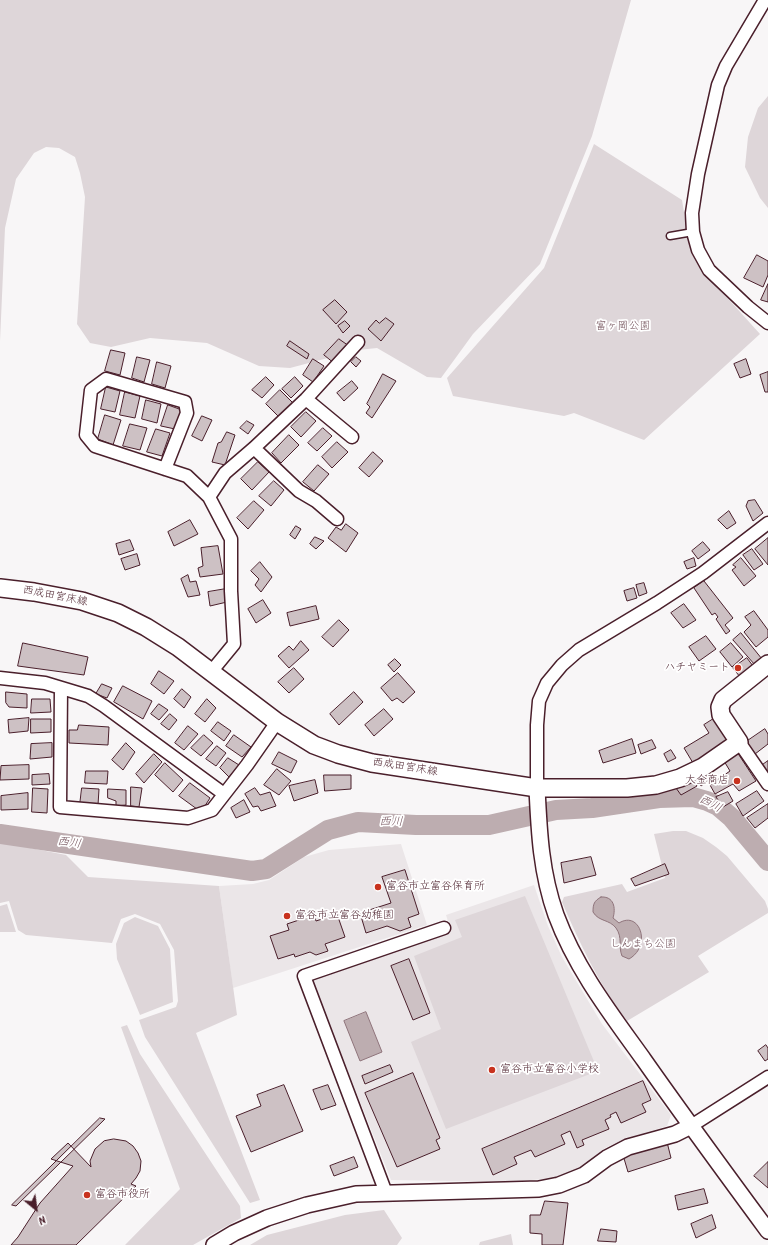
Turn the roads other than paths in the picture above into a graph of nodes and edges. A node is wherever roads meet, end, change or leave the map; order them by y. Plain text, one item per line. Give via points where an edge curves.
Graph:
1 (765, 0) edge
2 (693, 232) junction
3 (670, 236) dead end
4 (768, 323) edge
5 (358, 342) dead end
6 (306, 399) junction
7 (352, 437) dead end
8 (254, 448) junction
9 (165, 469) junction
10 (209, 497) junction
11 (337, 519) dead end
12 (768, 523) edge
13 (0, 588) edge
14 (768, 664) edge
15 (211, 672) junction
16 (0, 678) edge
17 (61, 688) junction
18 (277, 722) junction
19 (739, 742) junction
20 (768, 784) edge
21 (224, 794) junction
22 (537, 794) junction
23 (444, 928) dead end
24 (768, 1077) edge
25 (691, 1126) junction
26 (386, 1193) junction
27 (768, 1231) edge
28 (214, 1245) edge

1 - 2 street via 726,66 718,85 698,174 692,213
2 - 3 lane
2 - 4 street via 698,250 709,270
5 - 6 street
6 - 7 street
6 - 8 street
8 - 10 street via 225,473
8 - 11 street via 299,491 316,501
9 - 9 street via 94,446 86,435 91,390 106,379 185,402 187,413
9 - 10 street via 187,476
10 - 15 street via 231,539 234,644
12 - 22 street via 703,573 579,650 562,665 547,683 540,701 537,725
13 - 15 main road, 西成田宮床線 via 82,601 118,613 178,647
14 - 19 main road via 723,700 720,707 721,715
15 - 18 main road, 西成田宮床線
16 - 17 street
17 - 21 street via 88,696 104,706
17 - 21 street via 60,807 188,818 212,810
18 - 21 street
18 - 22 main road, 西成田宮床線 via 314,745 338,754 372,763
19 - 20 street
19 - 22 main road, 西成田宮床線 via 703,767 680,778 656,785
22 - 25 street via 542,860 556,916 594,990
23 - 26 street via 304,976
24 - 25 street
25 - 26 street via 675,1134 628,1147 584,1175 559,1185 539,1189
25 - 27 street
26 - 28 street via 356,1194 307,1205 267,1218

